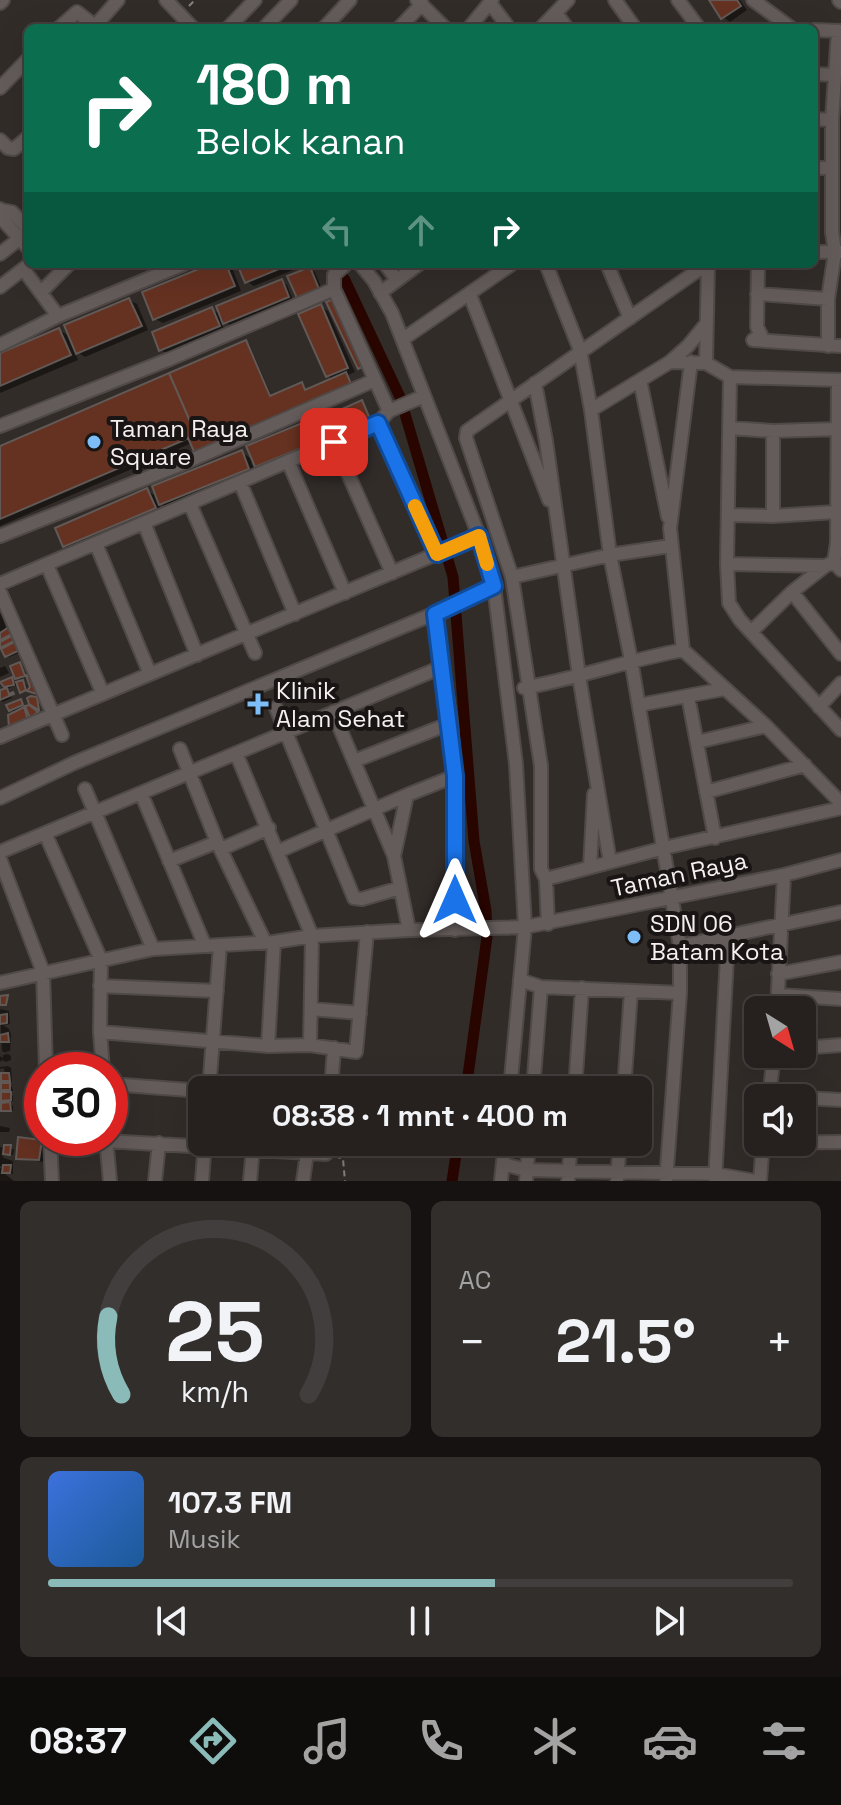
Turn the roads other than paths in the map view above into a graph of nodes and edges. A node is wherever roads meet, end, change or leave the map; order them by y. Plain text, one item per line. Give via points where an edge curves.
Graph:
1 (118, 0) edge
2 (166, 0) edge
3 (255, 0) edge
4 (291, 0) edge
5 (350, 0) edge
6 (568, 0) edge
7 (615, 0) edge
8 (678, 0) edge
9 (753, 0) edge
10 (491, 1) edge
11 (420, 2) edge
12 (556, 13) junction
13 (64, 24) edge
14 (92, 24) edge
15 (98, 24) edge
16 (189, 24) edge
17 (232, 24) edge
18 (268, 24) edge
19 (328, 24) edge
20 (402, 24) edge
21 (441, 24) edge
22 (472, 24) edge
23 (506, 24) edge
24 (545, 24) edge
25 (564, 24) edge
26 (632, 24) edge
27 (696, 24) edge
28 (786, 24) edge
29 (818, 30) edge
30 (840, 31) edge
31 (24, 63) edge
32 (818, 74) edge
33 (835, 75) junction
34 (0, 88) edge
35 (818, 119) edge
36 (832, 120) junction
37 (0, 140) edge
38 (24, 141) edge
39 (834, 172) edge
40 (1, 210) edge
41 (837, 212) edge
42 (24, 236) edge
43 (24, 238) edge
44 (838, 252) edge
45 (0, 254) edge
46 (26, 268) edge
47 (28, 268) edge
48 (65, 268) edge
49 (174, 268) edge
50 (363, 268) edge
51 (388, 268) edge
52 (414, 268) edge
53 (507, 268) edge
54 (548, 268) edge
55 (610, 268) edge
56 (701, 268) edge
57 (707, 268) edge
58 (758, 268) edge
59 (339, 274) edge
60 (397, 280) junction
61 (0, 287) edge
62 (42, 291) junction
63 (380, 293) junction
64 (757, 294) junction
65 (470, 295) junction
66 (828, 299) junction
67 (58, 316) junction
68 (630, 318) junction
69 (706, 324) junction
70 (403, 339) junction
71 (0, 345) edge
72 (835, 346) edge
73 (580, 350) junction
74 (670, 362) junction
75 (691, 362) junction
76 (706, 363) junction
77 (730, 377) junction
78 (375, 380) junction
79 (640, 380) junction
80 (840, 380) edge
81 (535, 383) junction
82 (424, 396) junction
83 (510, 402) junction
84 (397, 408) junction
85 (591, 410) junction
86 (378, 423) junction
87 (0, 426) edge
88 (729, 428) junction
89 (838, 429) junction
90 (773, 431) junction
91 (334, 442) junction
92 (288, 461) junction
93 (240, 482) junction
94 (190, 504) junction
95 (836, 512) junction
96 (555, 514) junction
97 (728, 515) junction
98 (773, 516) junction
99 (144, 523) junction
100 (670, 528) junction
101 (0, 536) edge
102 (479, 536) junction
103 (96, 544) junction
104 (670, 546) junction
105 (442, 552) junction
106 (610, 555) junction
107 (727, 564) junction
108 (47, 565) junction
109 (564, 566) junction
110 (833, 566) edge
111 (392, 573) junction
112 (512, 577) junction
113 (0, 584) edge
114 (494, 586) junction
115 (0, 592) edge
116 (792, 592) junction
117 (345, 593) junction
118 (295, 614) junction
119 (435, 614) junction
120 (752, 631) junction
121 (247, 634) junction
122 (683, 650) junction
123 (255, 653) dead end
124 (841, 654) edge
125 (197, 655) junction
126 (631, 660) junction
127 (442, 667) junction
128 (150, 674) junction
129 (579, 676) junction
130 (841, 683) edge
131 (529, 687) junction
132 (724, 689) junction
133 (509, 690) junction
134 (103, 694) junction
135 (688, 696) junction
136 (639, 705) junction
137 (819, 707) junction
138 (276, 708) dead end
139 (333, 712) junction
140 (53, 715) junction
141 (451, 723) junction
142 (766, 726) junction
143 (841, 730) edge
144 (286, 732) junction
145 (1, 733) edge
146 (62, 735) dead end
147 (697, 742) junction
148 (180, 749) dead end
149 (236, 753) junction
150 (354, 761) junction
151 (805, 765) junction
152 (189, 772) junction
153 (595, 772) junction
154 (455, 776) junction
155 (85, 789) dead end
156 (706, 792) junction
157 (141, 793) junction
158 (407, 795) junction
159 (0, 798) edge
160 (841, 805) edge
161 (374, 809) junction
162 (95, 812) junction
163 (269, 828) junction
164 (326, 830) junction
165 (45, 833) junction
166 (715, 838) junction
167 (219, 845) junction
168 (664, 848) junction
169 (279, 851) junction
170 (0, 852) edge
171 (394, 856) junction
172 (0, 859) edge
173 (841, 860) edge
174 (169, 861) junction
175 (610, 862) junction
176 (590, 867) junction
177 (784, 875) junction
178 (546, 879) junction
179 (400, 888) junction
180 (672, 898) junction
181 (841, 912) edge
182 (548, 924) junction
183 (779, 925) junction
184 (525, 927) junction
185 (409, 930) junction
186 (455, 930) junction
187 (367, 932) junction
188 (312, 936) junction
189 (728, 938) junction
190 (269, 942) junction
191 (205, 946) junction
192 (220, 946) junction
193 (680, 946) junction
194 (153, 949) junction
195 (101, 960) junction
196 (841, 962) edge
197 (43, 972) junction
198 (778, 974) junction
199 (520, 980) junction
200 (0, 983) edge
201 (100, 986) junction
202 (541, 987) junction
203 (582, 988) junction
204 (217, 991) junction
205 (631, 991) junction
206 (680, 993) junction
207 (778, 995) joint
208 (841, 999) edge
209 (311, 1009) junction
210 (360, 1013) junction
211 (100, 1032) junction
212 (214, 1040) junction
213 (310, 1045) junction
214 (841, 1045) edge
215 (268, 1046) junction
216 (816, 1047) edge
217 (334, 1048) junction
218 (45, 1052) edge
219 (102, 1052) edge
220 (210, 1076) edge
221 (332, 1076) edge
222 (511, 1076) edge
223 (534, 1076) edge
224 (576, 1076) edge
225 (625, 1076) edge
226 (128, 1085) edge
227 (188, 1090) edge
228 (816, 1099) edge
229 (841, 1100) edge
230 (128, 1141) edge
231 (816, 1142) edge
232 (841, 1142) edge
233 (159, 1143) junction
234 (188, 1144) edge
235 (51, 1156) edge
236 (108, 1156) edge
237 (204, 1156) edge
238 (252, 1156) edge
239 (307, 1156) edge
240 (504, 1156) edge
241 (570, 1156) edge
242 (619, 1156) edge
243 (761, 1156) edge
244 (503, 1164) junction
245 (526, 1175) edge
246 (568, 1176) edge
247 (617, 1177) edge
248 (666, 1177) edge
249 (716, 1178) edge
250 (52, 1181) edge
251 (110, 1181) edge
252 (155, 1181) edge
253 (202, 1181) edge
254 (250, 1181) edge
255 (303, 1181) edge
256 (501, 1181) edge
257 (758, 1181) edge

1 - 15 street
2 - 16 street
3 - 17 street
4 - 18 street
5 - 19 street
6 - 12 street
7 - 26 street
8 - 27 street
9 - 28 street
10 - 22 street
10 - 23 street
11 - 20 street
11 - 21 street
12 - 24 street
12 - 25 street
13 - 14 street via 77,12
29 - 30 street
30 - 33 street
31 - 34 street
32 - 33 street
33 - 36 street
35 - 36 street
36 - 39 street
37 - 38 street via 11,149
39 - 41 street
40 - 42 street via 4,221
41 - 44 street via 832,232
43 - 45 street
44 - 66 street
46 - 61 street
47 - 62 street
48 - 62 street
49 - 67 street
50 - 63 street
51 - 60 street
52 - 60 street
53 - 65 street
54 - 73 street
55 - 68 street
56 - 68 street
57 - 69 street
58 - 64 street
59 - 78 street
59 - 87 street via 170,359
60 - 63 street
62 - 67 street
63 - 70 street
64 - 66 street
64 - 72 street via 761,335 753,340
65 - 70 street
65 - 83 street
66 - 72 street
67 - 71 street
68 - 73 street
69 - 74 street
69 - 76 street
70 - 82 street
73 - 81 street
73 - 85 street
74 - 75 street
74 - 79 street
75 - 76 street
75 - 100 street
76 - 77 street
77 - 80 street
77 - 88 street
78 - 84 street
78 - 101 street
79 - 85 street
79 - 100 street
80 - 89 street
81 - 83 street
81 - 96 street
82 - 84 street
82 - 102 street
83 - 96 street
83 - 112 street via 472,426 466,438
84 - 86 street
85 - 106 street
86 - 91 street
86 - 105 street
88 - 90 street
88 - 97 street
89 - 90 street
89 - 95 street
90 - 98 street
91 - 92 street
91 - 111 street
92 - 93 street
92 - 117 street
93 - 94 street
93 - 118 street
94 - 99 street
94 - 121 street
95 - 98 street
95 - 110 street
96 - 109 street
97 - 98 street
97 - 107 street
99 - 103 street
99 - 125 street
100 - 104 street
102 - 105 street
102 - 114 street
103 - 108 street
103 - 128 street
104 - 106 street
104 - 122 street
105 - 111 street
106 - 109 street
106 - 126 street
107 - 110 street
107 - 120 street via 729,603
108 - 113 street
108 - 134 street
109 - 112 street
109 - 129 street
110 - 116 street
111 - 117 street
112 - 131 street
114 - 119 street
114 - 133 street
115 - 140 street
116 - 120 street
116 - 124 street
117 - 118 street
118 - 121 street
119 - 127 street
119 - 159 street
120 - 137 street
121 - 123 street
121 - 125 street
122 - 126 street
122 - 132 street
125 - 128 street
126 - 129 street
126 - 136 street
127 - 139 street
127 - 141 street
128 - 134 street
129 - 131 street
129 - 153 street
130 - 137 street
131 - 133 street
131 - 178 street via 541,766 541,869
132 - 135 street
132 - 142 street
133 - 184 street
134 - 140 street
135 - 136 street
135 - 147 street
136 - 168 street
137 - 143 street
138 - 144 street
139 - 144 street
139 - 150 street
140 - 145 street
140 - 146 street
141 - 150 street
141 - 154 street
142 - 147 street
142 - 151 street
144 - 149 street
144 - 164 street
147 - 156 street
148 - 152 street
149 - 152 street
149 - 163 street
150 - 161 street
151 - 156 street
151 - 160 street
152 - 157 street
152 - 167 street
153 - 175 street
153 - 176 street
154 - 158 street
154 - 186 street
155 - 162 street
156 - 166 street
157 - 162 street
157 - 174 street
158 - 161 street
158 - 171 street
160 - 166 street
161 - 164 street
161 - 171 street
162 - 165 street
162 - 194 street
163 - 167 street
163 - 169 street
164 - 169 street
164 - 179 street via 354,898
165 - 170 street
165 - 195 street
166 - 168 street
167 - 174 street
167 - 190 street
168 - 175 street
168 - 180 street
169 - 188 street
171 - 179 street
172 - 197 street
173 - 177 street, Taman Raya
174 - 191 street
175 - 176 street
176 - 178 street
177 - 180 street, Taman Raya
177 - 183 street
178 - 182 street
179 - 185 street
180 - 182 street, Taman Raya
180 - 193 street
181 - 183 street
182 - 184 street, Taman Raya
183 - 189 street
183 - 198 street
184 - 186 street, Taman Raya
184 - 199 street
185 - 186 street, Taman Raya
185 - 187 street, Taman Raya
187 - 188 street, Taman Raya
187 - 210 street
188 - 190 street, Taman Raya
188 - 209 street
189 - 193 street
189 - 249 street
190 - 192 street, Taman Raya
190 - 215 street
191 - 192 street, Taman Raya
191 - 194 street, Taman Raya
192 - 204 street
193 - 206 street
194 - 195 street, Taman Raya
195 - 197 street, Taman Raya
195 - 201 street
196 - 198 street
197 - 200 street, Taman Raya
197 - 218 street
198 - 207 street
199 - 202 street
199 - 222 street
201 - 204 street
201 - 211 street
202 - 203 street
202 - 223 street
203 - 205 street
203 - 224 street
204 - 212 street
205 - 206 street
205 - 225 street
206 - 248 street
207 - 208 street
209 - 210 street
209 - 213 street
210 - 217 street via 356,1052
211 - 212 street
211 - 219 street
212 - 215 street
212 - 220 street
213 - 215 street
213 - 217 street
214 - 216 street
217 - 221 street
226 - 227 street
228 - 229 street
230 - 233 street
231 - 232 street
233 - 234 street
233 - 252 street
235 - 250 street
236 - 251 street
237 - 253 street
238 - 254 street
239 - 255 street
240 - 244 street
241 - 246 street
242 - 247 street
243 - 257 street
244 - 245 street
244 - 256 street
245 - 246 street
246 - 247 street
247 - 248 street
248 - 249 street
249 - 257 street

